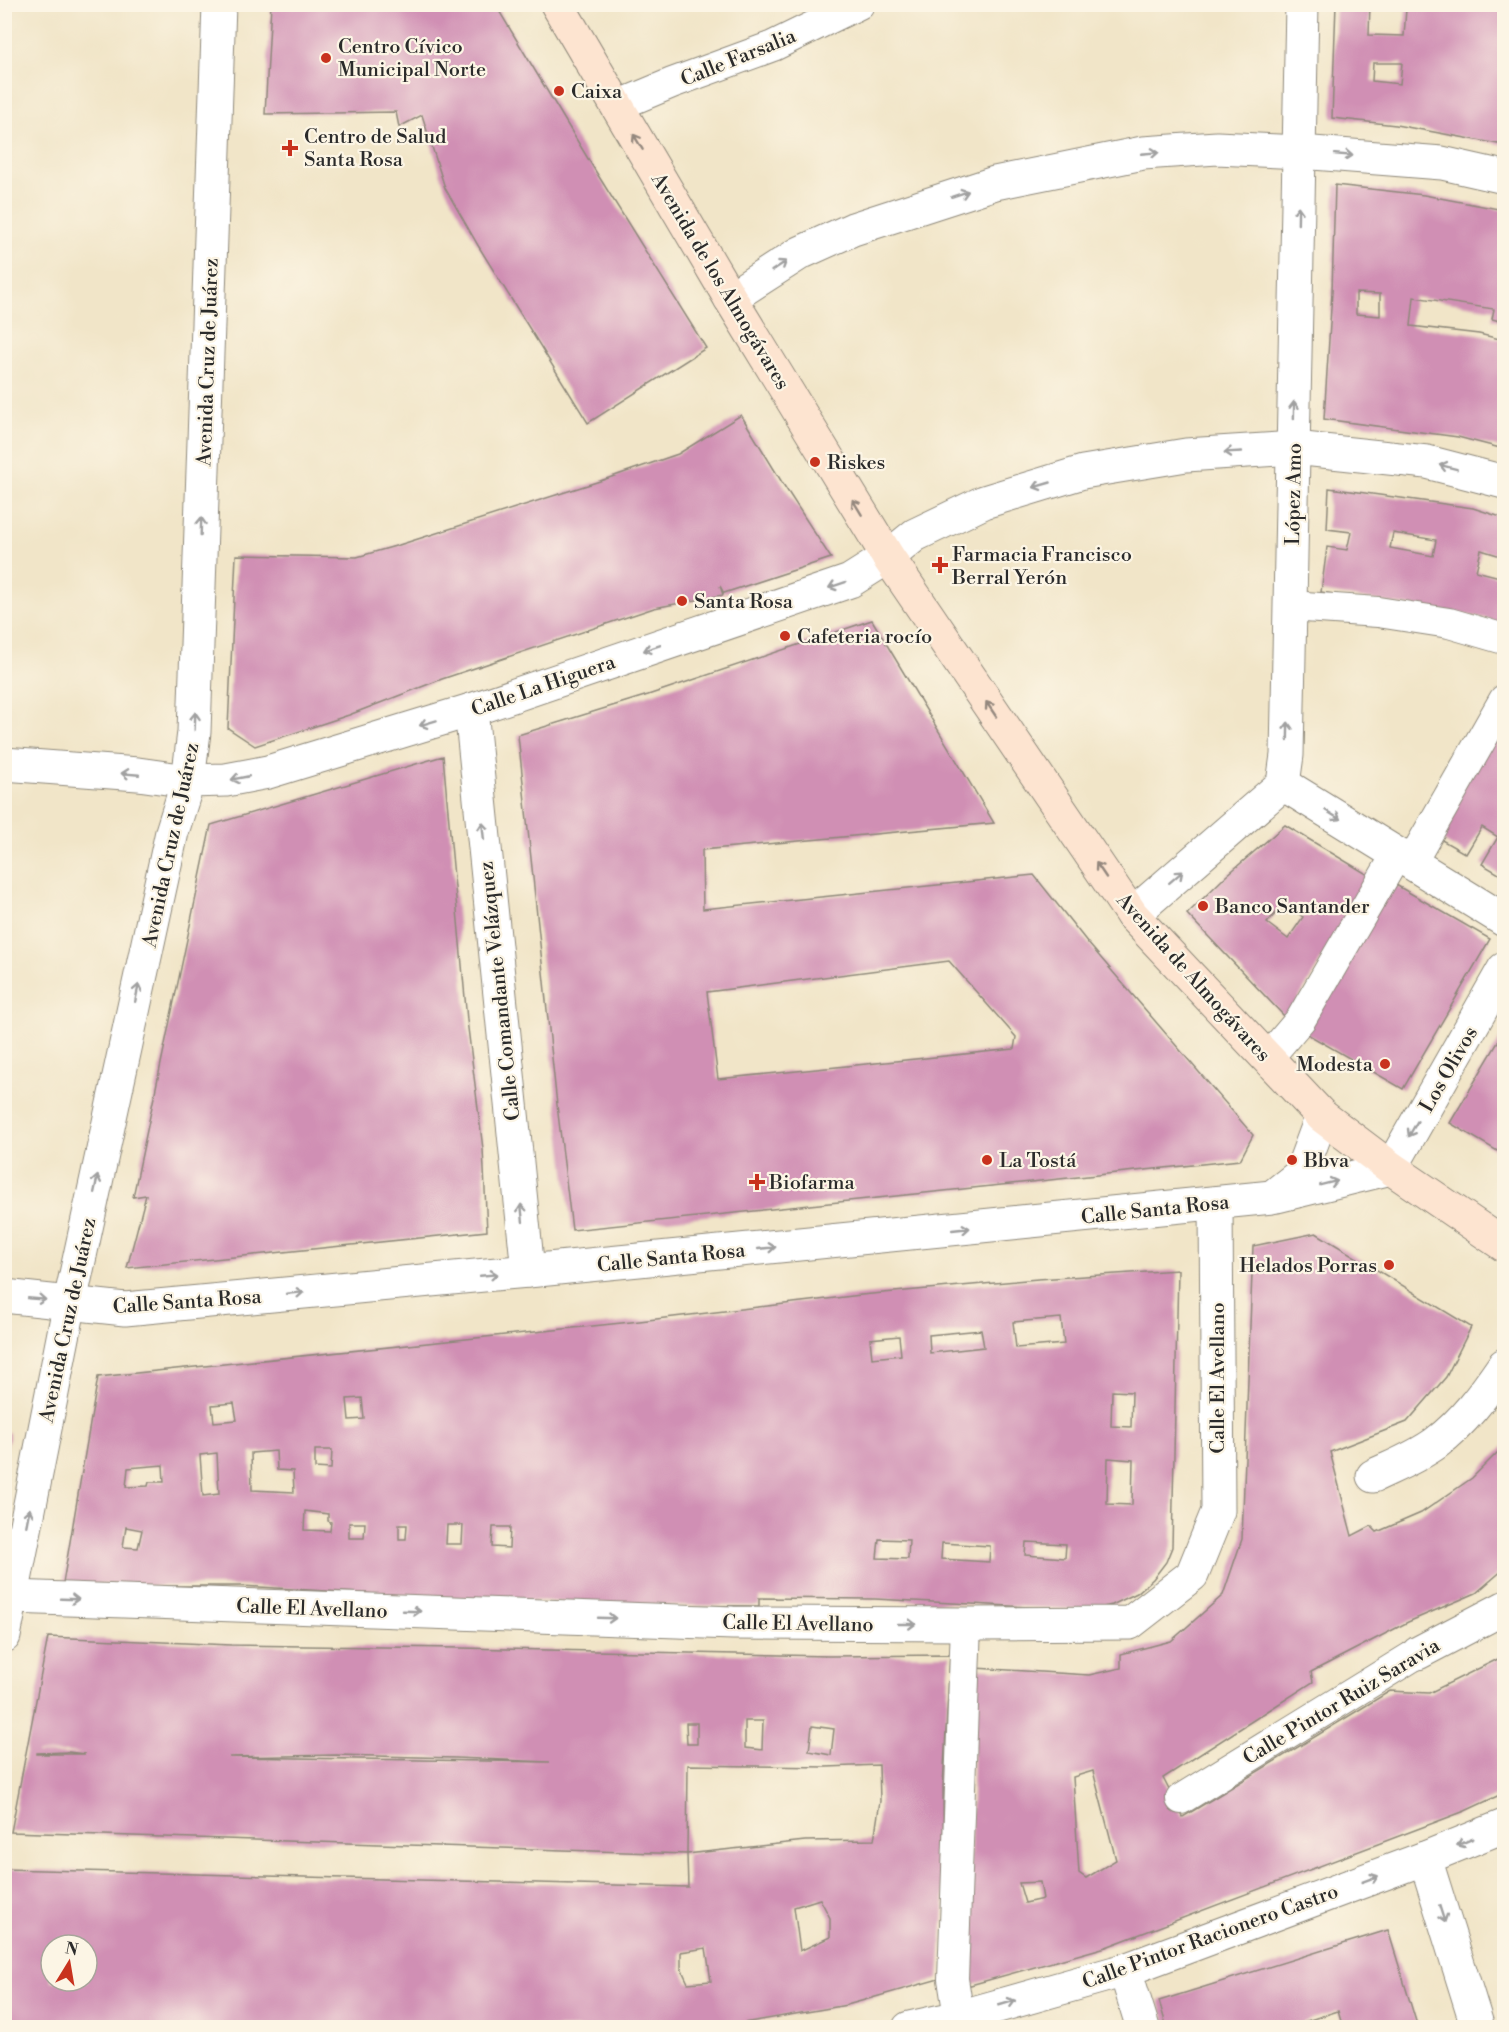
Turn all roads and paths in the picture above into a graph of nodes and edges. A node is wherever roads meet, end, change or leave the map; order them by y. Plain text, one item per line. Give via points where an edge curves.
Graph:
1 (219, 4) edge
2 (557, 4) edge
3 (859, 4) edge
4 (1302, 4) edge
5 (616, 106) junction
6 (1300, 152) junction
7 (1504, 177) edge
8 (730, 298) junction
9 (1294, 448) junction
10 (1504, 482) edge
11 (888, 557) junction
12 (1290, 606) junction
13 (1504, 639) edge
14 (1504, 700) edge
15 (471, 710) junction
16 (4, 764) edge
17 (188, 781) junction
18 (1283, 784) junction
19 (1404, 858) junction
20 (1132, 915) junction
21 (1504, 920) edge
22 (1504, 969) edge
23 (1267, 1059) junction
24 (1322, 1116) junction
25 (1391, 1168) junction
26 (1272, 1197) junction
27 (1216, 1203) junction
28 (1504, 1245) edge
29 (528, 1272) junction
30 (4, 1296) edge
31 (70, 1302) junction
32 (1504, 1365) edge
33 (1373, 1476) dead end
34 (12, 1597) junction
35 (1504, 1608) edge
36 (966, 1624) junction
37 (4, 1636) edge
38 (1418, 1653) joint
39 (1181, 1799) dead end
40 (1504, 1826) edge
41 (1425, 1858) junction
42 (1125, 1970) junction
43 (959, 2016) junction
44 (909, 2028) edge
45 (1143, 2028) edge
46 (1478, 2028) edge

17 -> 1 street, Avenida Cruz de Juárez via 194,732
2 - 5 main road, Avenida de los Almogávares
3 - 5 street, Calle Farsalia via 773,46
4 - 6 street, López Amo
8 -> 5 main road, Avenida de los Almogávares
6 -> 7 street via 1442,163
8 -> 6 street via 800,252 852,229 995,183 1143,153 1217,148
9 -> 6 street, López Amo
11 -> 8 main road, Avenida de los Almogávares
10 -> 9 street, Calle La Higuera via 1427,462
9 -> 11 street, Calle La Higuera via 1186,454 1083,472 984,502 915,535
9 - 12 street, López Amo
11 -> 15 street, Calle La Higuera via 850,581
20 -> 11 main road, Avenida de Almogávares
12 - 13 street via 1378,612 1449,623
18 -> 12 street, López Amo
14 - 19 street
15 -> 17 street, Calle La Higuera via 268,772 226,780
29 -> 15 street, Calle Comandante Velázquez
17 -> 16 street, Calle La Higuera
31 -> 17 street, Avenida Cruz de Juárez via 172,832
18 -> 19 street
20 -> 18 street
19 - 21 street
19 - 23 street via 1301,1019
20 - 23 main road, Avenida de Almogávares
22 -> 25 street, Los Olivos
23 - 24 main road, Avenida de Almogávares
24 - 25 main road, Avenida de Almogávares
24 - 26 street via 1300,1175
26 -> 25 street, Calle Santa Rosa
25 - 28 main road, Avenida de Almogávares
26 - 27 street, Calle Santa Rosa
29 -> 27 street, Calle Santa Rosa
27 - 36 street, Calle El Avellano via 1218,1511 1192,1575 1130,1623
31 -> 29 street, Calle Santa Rosa via 125,1309
30 -> 31 street, Calle Santa Rosa
34 -> 31 street, Avenida Cruz de Juárez
32 - 33 street via 1488,1389 1436,1442
34 -> 36 street, Calle El Avellano via 733,1623
34 - 37 street, Avenida Cruz de Juárez
35 - 38 street, Calle Pintor Ruiz Saravia
36 - 43 street via 953,1979
38 - 39 street, Calle Pintor Ruiz Saravia
40 -> 41 street, Calle Pintor Racionero Castro
42 -> 41 street, Calle Pintor Racionero Castro
41 -> 46 street
43 -> 42 street, Calle Pintor Racionero Castro
42 - 45 street
43 - 44 street, Calle Pintor Racionero Castro

